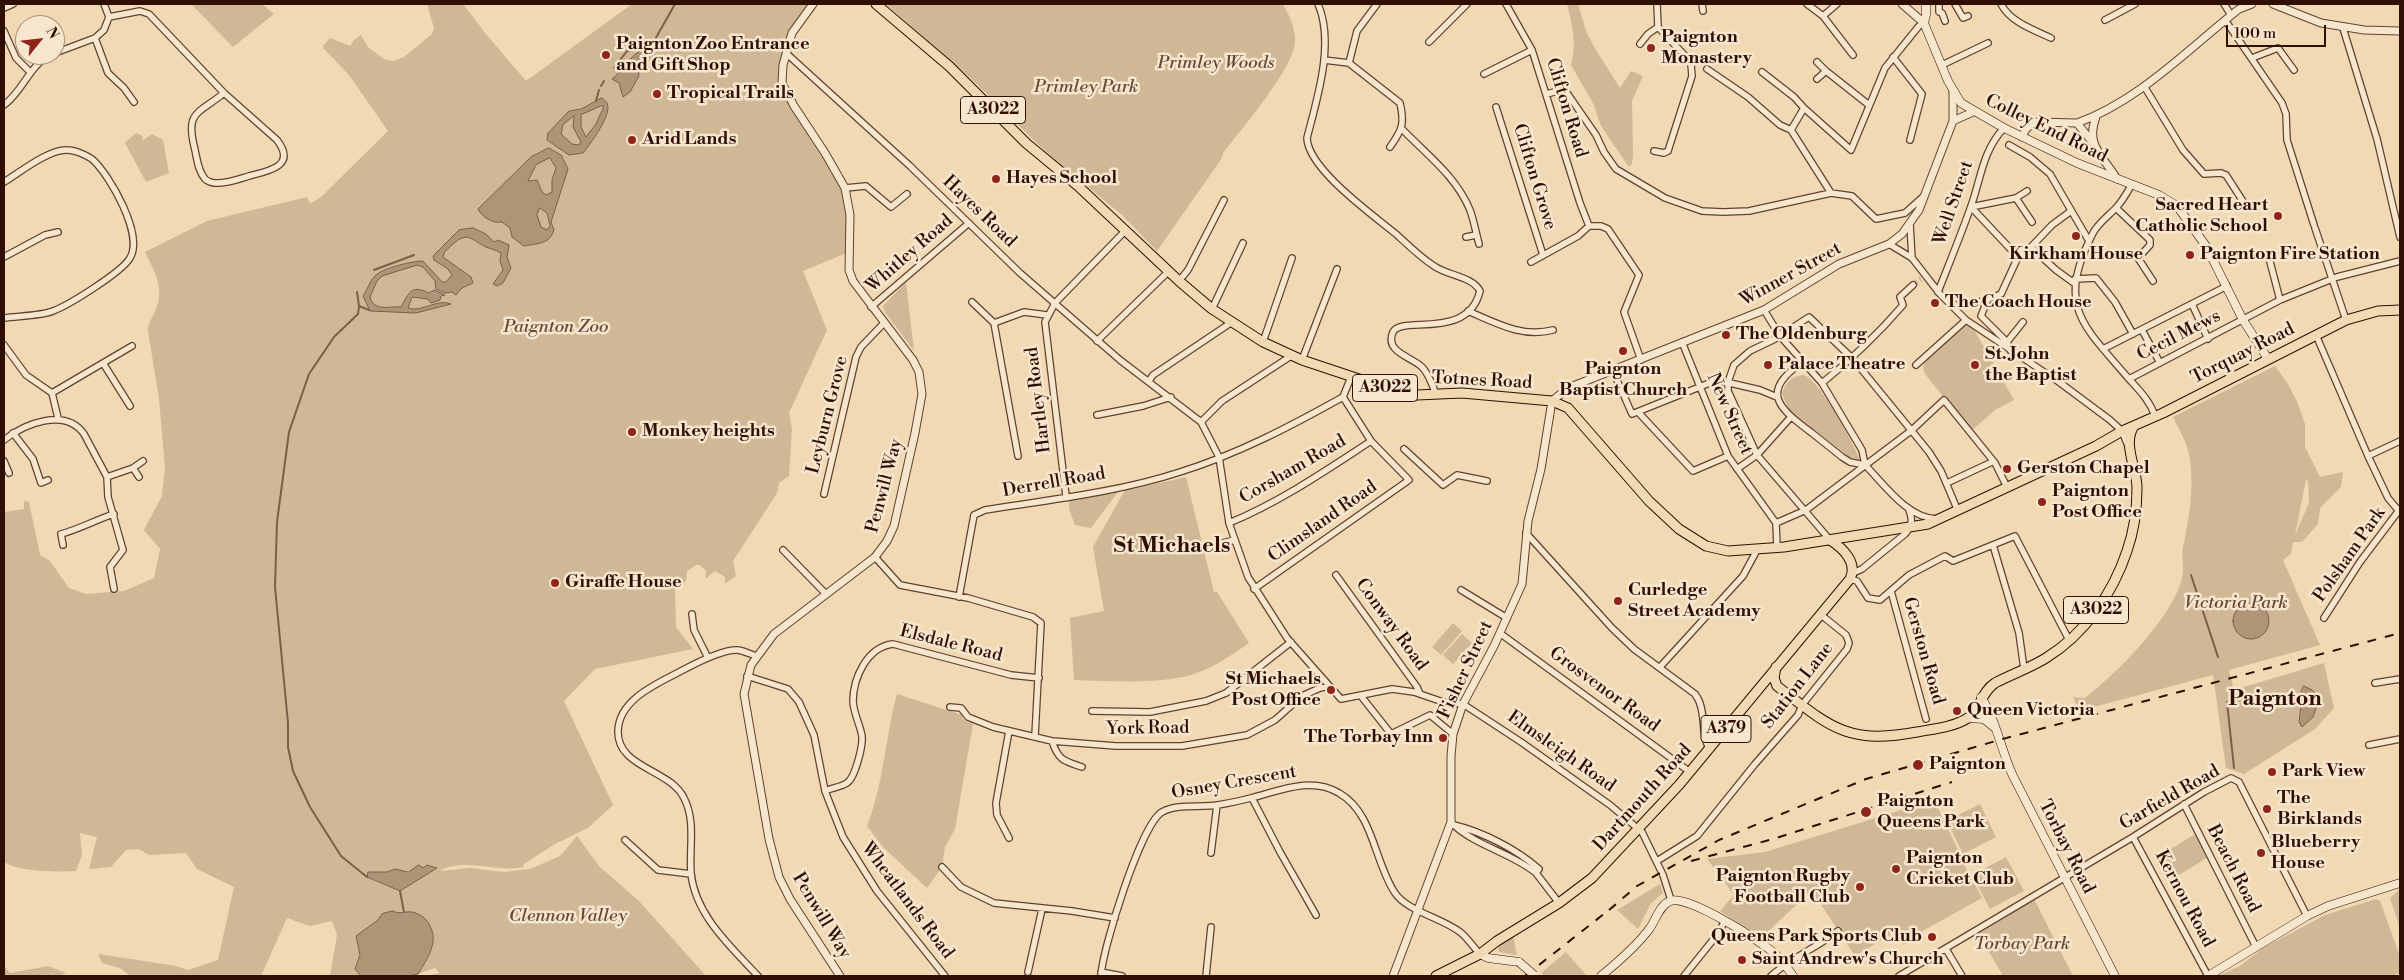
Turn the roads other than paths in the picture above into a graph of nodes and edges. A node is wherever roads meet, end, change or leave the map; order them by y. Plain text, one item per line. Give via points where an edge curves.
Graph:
1 (13, 4) edge
2 (104, 4) edge
3 (814, 4) edge
4 (876, 4) edge
5 (1318, 4) edge
6 (1377, 4) edge
7 (1467, 4) edge
8 (1506, 4) edge
9 (1657, 4) edge
10 (1702, 4) edge
11 (1807, 4) edge
12 (1836, 4) edge
13 (1902, 4) edge
14 (1926, 4) edge
15 (1939, 4) edge
16 (1955, 4) edge
17 (2001, 4) edge
18 (2135, 4) edge
19 (2224, 4) edge
20 (2252, 4) edge
21 (2273, 4) edge
22 (2283, 5) edge
23 (4, 8) edge
24 (1703, 11) dead end
25 (2231, 15) junction
26 (1823, 16) junction
27 (1968, 16) dead end
28 (109, 17) junction
29 (2105, 20) dead end
30 (2225, 20) junction
31 (1945, 21) dead end
32 (1924, 23) junction
33 (1658, 28) junction
34 (2343, 28) junction
35 (4, 31) edge
36 (2400, 31) edge
37 (95, 38) junction
38 (2051, 38) dead end
39 (1429, 42) dead end
40 (1988, 43) dead end
41 (1640, 44) dead end
42 (65, 49) edge
43 (1532, 50) junction
44 (786, 53) junction
45 (1853, 55) dead end
46 (1893, 58) junction
47 (2252, 58) junction
48 (1324, 60) junction
49 (1817, 62) dead end
50 (1349, 63) junction
51 (36, 65) edge
52 (1942, 65) junction
53 (1707, 69) dead end
54 (2294, 70) dead end
55 (1826, 71) junction
56 (30, 72) junction
57 (1762, 72) dead end
58 (1484, 74) dead end
59 (1817, 79) dead end
60 (2144, 86) junction
61 (1953, 91) junction
62 (224, 92) junction
63 (1547, 94) junction
64 (134, 102) dead end
65 (4, 105) edge
66 (1869, 105) junction
67 (1496, 107) dead end
68 (1804, 108) junction
69 (1973, 112) junction
70 (2096, 116) junction
71 (1953, 121) junction
72 (2077, 124) junction
73 (2004, 128) junction
74 (1402, 129) junction
75 (1791, 130) junction
76 (1910, 140) dead end
77 (2019, 144) junction
78 (2093, 144) junction
79 (2009, 145) dead end
80 (1390, 147) dead end
81 (1654, 151) dead end
82 (2118, 179) junction
83 (4, 182) edge
84 (2132, 184) junction
85 (845, 188) junction
86 (2027, 191) dead end
87 (1831, 193) junction
88 (907, 194) dead end
89 (1924, 196) junction
90 (2016, 198) junction
91 (1224, 200) dead end
92 (2244, 203) dead end
93 (1971, 206) junction
94 (2116, 208) junction
95 (2071, 211) junction
96 (2032, 222) dead end
97 (969, 223) junction
98 (1910, 224) junction
99 (1590, 226) junction
100 (1125, 231) junction
101 (58, 232) dead end
102 (1476, 235) junction
103 (1466, 237) dead end
104 (2400, 237) edge
105 (2089, 242) junction
106 (1243, 243) dead end
107 (1479, 244) dead end
108 (1889, 244) junction
109 (2268, 254) dead end
110 (1543, 255) junction
111 (4, 257) edge
112 (1292, 258) dead end
113 (1912, 258) junction
114 (2400, 261) edge
115 (1531, 262) dead end
116 (1337, 269) dead end
117 (1168, 272) junction
118 (2332, 280) junction
119 (1179, 281) junction
120 (2074, 281) junction
121 (2153, 281) dead end
122 (1913, 285) tunnel mouth
123 (2227, 286) junction
124 (1938, 292) junction
125 (1954, 297) dead end
126 (1988, 299) junction
127 (2280, 300) junction
128 (972, 302) dead end
129 (1055, 303) junction
130 (2192, 304) junction
131 (871, 307) junction
132 (1212, 309) junction
133 (1764, 310) junction
134 (2400, 310) edge
135 (1468, 311) junction
136 (1047, 315) junction
137 (4, 318) edge
138 (1966, 320) junction
139 (2243, 320) junction
140 (2346, 320) junction
141 (1232, 322) junction
142 (2023, 322) dead end
143 (884, 323) junction
144 (994, 323) junction
145 (1553, 330) dead end
146 (2142, 330) junction
147 (2133, 334) junction
148 (1780, 336) junction
149 (2318, 338) junction
150 (2208, 339) junction
151 (1098, 340) junction
152 (1263, 342) junction
153 (1682, 342) junction
154 (2007, 342) junction
155 (132, 346) dead end
156 (2103, 349) junction
157 (5, 350) edge
158 (2010, 351) junction
159 (1291, 356) junction
160 (1853, 359) junction
161 (2268, 359) junction
162 (1302, 360) junction
163 (1640, 360) junction
164 (1803, 362) junction
165 (103, 363) junction
166 (2160, 363) junction
167 (1916, 365) dead end
168 (1613, 371) junction
169 (1351, 377) junction
170 (2129, 379) junction
171 (1149, 381) junction
172 (1728, 382) junction
173 (1822, 383) junction
174 (1700, 386) junction
175 (52, 393) junction
176 (1436, 394) junction
177 (1171, 397) junction
178 (1343, 397) junction
179 (1777, 397) junction
180 (1552, 401) junction
181 (130, 406) dead end
182 (1638, 412) junction
183 (1098, 416) dead end
184 (2156, 416) junction
185 (58, 418) junction
186 (1790, 418) junction
187 (1201, 422) junction
188 (2134, 426) junction
189 (1912, 430) junction
190 (2122, 431) junction
191 (13, 433) junction
192 (4, 440) edge
193 (2400, 441) edge
194 (1371, 442) junction
195 (2105, 442) junction
196 (2129, 448) junction
197 (1404, 449) dead end
198 (1757, 455) junction
199 (1018, 456) dead end
200 (1728, 456) junction
201 (2368, 456) junction
202 (1218, 457) junction
203 (4, 462) edge
204 (143, 462) dead end
205 (1992, 462) junction
206 (1865, 465) junction
207 (133, 468) junction
208 (1737, 469) junction
209 (9, 472) dead end
210 (107, 477) junction
211 (139, 477) dead end
212 (48, 480) dead end
213 (1487, 481) dead end
214 (41, 483) junction
215 (1947, 483) junction
216 (33, 485) dead end
217 (2007, 487) junction
218 (824, 494) dead end
219 (1066, 496) junction
220 (1806, 510) junction
221 (1909, 510) junction
222 (2399, 510) edge
223 (1958, 511) junction
224 (114, 514) junction
225 (1940, 519) junction
226 (1229, 523) junction
227 (1776, 523) junction
228 (1922, 526) joint
229 (1910, 528) junction
230 (1526, 533) junction
231 (1851, 537) junction
232 (1234, 540) junction
233 (1830, 540) junction
234 (62, 545) dead end
235 (1992, 546) junction
236 (1777, 547) junction
237 (1204, 548) dead end
238 (784, 550) dead end
239 (1757, 550) junction
240 (1845, 552) junction
241 (875, 557) junction
242 (1336, 575) dead end
243 (1852, 576) junction
244 (114, 589) dead end
245 (1254, 590) junction
246 (1461, 590) dead end
247 (1890, 591) junction
248 (826, 594) junction
249 (960, 597) junction
250 (692, 614) dead end
251 (1820, 614) junction
252 (1507, 618) junction
253 (2324, 618) dead end
254 (1500, 634) junction
255 (2069, 640) junction
256 (1291, 642) junction
257 (756, 656) junction
258 (708, 658) junction
259 (1660, 667) junction
260 (1776, 667) junction
261 (2024, 669) junction
262 (747, 676) junction
263 (1039, 678) junction
264 (2400, 679) edge
265 (2375, 684) dead end
266 (1762, 685) junction
267 (1329, 686) junction
268 (1778, 686) junction
269 (1420, 694) junction
270 (1361, 696) junction
271 (1981, 697) junction
272 (963, 699) dead end
273 (1464, 704) junction
274 (1802, 705) junction
275 (950, 706) dead end
276 (961, 708) junction
277 (1092, 711) dead end
278 (1967, 718) junction
279 (1926, 719) dead end
280 (1996, 730) junction
281 (1010, 731) junction
282 (1453, 734) junction
283 (1035, 736) junction
284 (2400, 738) edge
285 (1052, 741) junction
286 (2369, 745) dead end
287 (1709, 749) junction
288 (1082, 767) dead end
289 (1690, 772) junction
290 (825, 791) junction
291 (1252, 798) junction
292 (2184, 804) junction
293 (1217, 805) junction
294 (1453, 823) junction
295 (1638, 828) junction
296 (2133, 837) junction
297 (1009, 838) dead end
298 (624, 840) dead end
299 (1211, 853) dead end
300 (1656, 861) junction
301 (942, 867) dead end
302 (691, 874) junction
303 (2064, 877) junction
304 (2400, 883) edge
305 (1671, 900) junction
306 (1559, 903) junction
307 (1042, 909) junction
308 (1418, 909) junction
309 (1316, 915) dead end
310 (2307, 916) junction
311 (1116, 918) junction
312 (1725, 921) junction
313 (1211, 927) dead end
314 (1838, 931) dead end
315 (2256, 947) junction
316 (1946, 949) junction
317 (1480, 954) junction
318 (1784, 964) junction
319 (1028, 972) dead end
320 (1101, 974) edge
321 (758, 976) edge
322 (840, 976) edge
323 (945, 976) edge
324 (1122, 976) edge
325 (1206, 976) edge
326 (1393, 976) edge
327 (1436, 976) edge
328 (1535, 976) edge
329 (1601, 976) edge
330 (1684, 976) edge
331 (1771, 976) edge
332 (1793, 976) edge
333 (1899, 976) edge
334 (1962, 976) edge
335 (2115, 976) edge
336 (2208, 976) edge

1 - 23 street
2 - 28 street
3 - 44 street via 792,33
4 - 100 main road, Totnes Road / A3022 via 949,66 1026,143
5 - 48 street via 1323,24
6 - 50 street via 1357,31
7 - 39 street
8 - 43 street, Clifton Road
9 - 33 street
10 - 24 street
11 - 26 street
12 - 26 street
13 - 32 street, Colley End Road
14 - 32 main road
15 - 31 street via 1939,12
16 - 27 street via 1963,18
17 - 38 street via 2012,18
18 - 29 street
19 - 25 street
20 - 25 street
21 - 22 street
22 - 34 street via 2306,18
25 - 30 street
26 - 45 street
28 - 37 street via 104,30
28 - 62 street via 140,11 150,14
30 - 47 street
30 - 60 street
32 - 46 street
32 - 52 main road, Colley End Road
33 - 41 street
33 - 81 street via 1691,64 1692,76 1668,151
34 - 36 street
34 - 104 street via 2377,139
35 - 56 street via 16,58
37 - 42 street
37 - 64 street via 108,73
40 - 52 street
43 - 58 street
43 - 63 street, Clifton Road
44 - 85 street, Penwill Way via 782,82
44 - 97 street, Hayes Road
46 - 66 street
46 - 76 street via 1922,94
47 - 54 street via 2278,48
47 - 118 street via 2284,108 2287,140
48 - 50 street
48 - 135 street via 1307,138 1309,151 1343,191 1434,266 1477,285 1479,295
49 - 55 street
50 - 74 street via 1400,103
51 - 56 street
52 - 61 main road, Colley End Road
53 - 75 street
55 - 59 street
55 - 66 street
56 - 65 street via 19,91
57 - 68 street
60 - 70 street
60 - 92 street via 2192,162 2204,174 2226,175
61 - 69 main road, Colley End Road
61 - 71 street, Winner Street
62 - 62 street via 283,147 284,159 280,166 236,180 215,183 206,180 200,171 190,129 191,120
63 - 87 street via 1561,90 1567,93 1616,169 1665,198 1691,208 1749,211
63 - 99 street, Clifton Road
66 - 68 street via 1851,150
67 - 110 street, Clifton Grove
68 - 75 street
69 - 71 street
69 - 73 main road, Colley End Road
70 - 72 street
70 - 78 street via 2091,134
71 - 89 street, Winner Street
72 - 77 street via 2035,122 2026,128
72 - 78 street
73 - 77 main road, Colley End Road
73 - 93 street, Well Street via 1986,153
74 - 80 street
74 - 102 street via 1437,162 1457,187 1470,211
75 - 87 street
77 - 79 street
77 - 82 main road, Colley End Road
77 - 95 street via 2050,174
78 - 82 street
82 - 84 main road, Colley End Road
83 - 137 street via 54,153 78,152 92,159 119,198 129,219 133,239 131,257 118,271 52,312
84 - 94 street
84 - 123 main road, Colley End Road via 2177,206 2203,241
85 - 88 street via 866,186 891,207
85 - 131 street, Penwill Way via 850,214 850,275
86 - 90 street
87 - 89 street via 1855,198 1876,219 1905,213
89 - 98 street, Winner Street
90 - 93 street
90 - 96 street
91 - 119 street via 1188,270
93 - 124 street, Well Street
93 - 126 street via 2018,257 2001,294
94 - 105 street via 2092,233
94 - 121 street via 2150,240 2150,245 2138,258
95 - 105 street
95 - 120 street via 2031,247 2056,270
97 - 129 street, Hayes Road
97 - 131 street, Whitley Road
98 - 108 street, Winner Street
98 - 113 street
99 - 110 street
99 - 163 street via 1608,229 1639,275 1624,313
100 - 117 main road, Totnes Road / A3022
100 - 129 street
101 - 111 street via 45,235
102 - 103 street
102 - 107 street
105 - 120 street
106 - 132 street
108 - 113 street
108 - 133 street, Winner Street via 1839,264
109 - 127 street
110 - 115 street
112 - 152 street
113 - 124 street
114 - 118 street, Cecil Mews
116 - 162 street
117 - 119 main road, Totnes Road / A3022
117 - 151 street
118 - 127 street, Cecil Mews
118 - 140 street
119 - 132 main road, Totnes Road / A3022
120 - 147 street via 2096,278 2115,302
120 - 156 street via 2082,321
122 - 160 street via 1900,297 1903,305
123 - 130 street
123 - 139 main road, Colley End Road
124 - 138 street
125 - 126 street via 1973,304
126 - 154 street via 1982,316
127 - 139 street, Cecil Mews
128 - 144 street
129 - 136 street
129 - 151 street, Hayes Road
130 - 146 street
130 - 150 street
131 - 143 street, Penwill Way
132 - 141 main road, Totnes Road / A3022
133 - 148 street
133 - 153 street, Winner Street
134 - 140 main road, Torquay Road
135 - 145 street via 1524,333
135 - 176 street via 1438,325 1403,325 1394,329 1392,334 1397,352 1421,366
136 - 144 street via 1024,312
136 - 219 street, Hartley Road via 1045,322
138 - 158 street
138 - 167 street
139 - 150 street, Cecil Mews
139 - 161 main road, Colley End Road
140 - 149 main road, Torquay Road
141 - 152 main road, Totnes Road / A3022
141 - 171 street
142 - 154 street
143 - 218 street, Leyburn Grove via 856,357
143 - 241 street, Penwill Way via 913,360 919,372 922,394 894,526
144 - 199 street
146 - 147 street
146 - 166 street
147 - 156 street
148 - 160 street via 1808,317
148 - 164 street
148 - 172 street via 1734,365
149 - 161 main road, Torquay Road
149 - 201 street
150 - 166 street, Cecil Mews
151 - 171 street, Hayes Road
152 - 159 main road, Totnes Road / A3022
153 - 163 street, Winner Street
153 - 174 street, New Street
154 - 158 street
155 - 165 street
156 - 170 street
157 - 175 street via 26,375
158 - 190 street via 2059,382
159 - 162 main road, Totnes Road / A3022
159 - 187 street via 1222,401
160 - 173 street
160 - 189 street
161 - 184 main road, Torquay Road
162 - 169 main road, Totnes Road / A3022
163 - 168 street, Winner Street
164 - 173 street
164 - 179 street via 1784,377
165 - 175 street
165 - 181 street
166 - 170 street, Cecil Mews
168 - 180 street, Winner Street via 1568,388
168 - 182 street via 1631,414
169 - 176 main road, Totnes Road / A3022 via 1417,395
169 - 178 street
170 - 184 street
171 - 177 street, Hayes Road
172 - 174 street via 1717,380
172 - 179 street
172 - 198 street via 1728,391
173 - 206 street via 1862,450
174 - 182 street
174 - 200 street, New Street
175 - 185 street
176 - 180 main road, Totnes Road / A3022 via 1462,393
177 - 183 street
177 - 187 street, Hayes Road
178 - 194 street
178 - 202 street, Derrell Road via 1279,432
179 - 186 street
180 - 230 street, Fisher Street
180 - 239 main road, Totnes Road / A3022 via 1568,408 1649,500 1679,529 1706,546 1728,551
182 - 200 street via 1693,471
184 - 188 main road, Torquay Road
185 - 191 street via 44,420
185 - 210 street via 81,430
186 - 198 street
186 - 206 street via 1850,462
187 - 202 street
188 - 190 main road, Torquay Road
188 - 196 main road, A3022 via 2129,433
189 - 205 street via 1944,400
189 - 206 street
189 - 215 street
190 - 195 main road, Torquay Road
190 - 196 street
191 - 192 street
191 - 214 street via 33,460
193 - 201 street
194 - 226 street, Corsham Road via 1256,512
194 - 245 street, Climsland Road via 1409,480
195 - 196 main road via 2117,441
195 - 217 main road, Torquay Road
196 - 255 main road, A3022 via 2137,486 2128,549 2118,577 2103,603
197 - 213 street via 1442,484 1457,475
198 - 208 street
198 - 220 street
200 - 208 street, New Street
201 - 222 street via 2388,498
202 - 219 street, Derrell Road via 1180,472 1121,487
202 - 226 street
203 - 209 street
204 - 207 street
205 - 215 street
205 - 217 street
206 - 220 street
206 - 221 street
207 - 210 street
207 - 211 street
208 - 227 street, New Street
210 - 224 street via 108,497
212 - 214 street
214 - 216 street
215 - 223 street
217 - 223 main road, Torquay Road
219 - 249 street, Derrell Road via 985,510 974,515
220 - 227 street
220 - 233 street
221 - 225 street via 1922,518
221 - 229 street via 1912,518
222 - 253 street, Polsham Park
223 - 225 main road, Torquay Road
224 - 234 street via 79,530 61,534
224 - 244 street via 123,550 110,567
225 - 228 main road, Torquay Road
226 - 232 street
227 - 236 street
228 - 229 main road, Totnes Road
229 - 231 main road, Totnes Road
229 - 243 street, Dartmouth Road
230 - 252 street, Fisher Street via 1522,584
230 - 259 street via 1612,628
231 - 233 main road, Totnes Road
231 - 240 main road via 1847,540
232 - 237 street
232 - 245 street
233 - 236 main road, Totnes Road / A3022
233 - 240 main road
235 - 247 street via 1953,561 1945,556 1909,575
235 - 255 street via 2015,536
235 - 261 street via 2019,634
236 - 239 main road, Totnes Road / A3022
238 - 248 street
239 - 259 street via 1743,576
240 - 243 main road via 1851,562
241 - 248 street, Penwill Way
241 - 249 street via 900,585
242 - 269 street, Conway Road
243 - 247 street via 1864,593 1874,600 1880,600
243 - 251 main road, Dartmouth Road
245 - 256 street
246 - 252 street
247 - 279 street, Gerston Road
248 - 257 street, Penwill Way via 774,634
249 - 263 street via 1033,617 1042,625
250 - 258 street via 694,630
251 - 260 main road, Dartmouth Road
251 - 274 street, Station Lane via 1846,635 1849,643
252 - 254 street, Fisher Street
254 - 273 street, Fisher Street
254 - 289 street, Grosvenor Road
255 - 261 main road, A3022
256 - 267 street
256 - 277 street via 1226,693 1206,701 1150,712
257 - 258 street via 736,650
257 - 262 street, Penwill Way
258 - 302 street via 637,697 622,713 618,732 626,753 677,787 684,797 691,824
259 - 287 street via 1701,704 1705,741
260 - 266 main road, Dartmouth Road / A379
260 - 268 main road via 1774,678
261 - 271 main road, A3022 via 1994,684
262 - 290 street, Wheatlands Road via 788,689 799,702 814,735
262 - 322 street, Penwill Way via 744,694 779,877
263 - 283 street
263 - 290 street, Elsdale Road via 1011,675 894,644 880,647 865,662 855,687 853,704 862,738 853,776 848,783
264 - 265 street
266 - 268 main road
266 - 287 main road, Dartmouth Road / A379
267 - 270 street via 1341,699
267 - 285 street, York Road via 1302,696 1275,720 1231,739 1182,746 1116,746
268 - 274 main road
269 - 270 street via 1392,689
269 - 273 street
270 - 282 street via 1391,734 1430,715
271 - 278 main road, A3022
271 - 280 main road, Torbay Road via 1994,719
272 - 276 street
273 - 282 street, Fisher Street
273 - 295 street, Elmsleigh Road
274 - 278 main road via 1837,729 1877,738 1928,730
274 - 300 street, Station Lane via 1698,836
275 - 276 street, York Road
276 - 281 street, York Road via 968,717
278 - 280 main road via 1984,719
280 - 303 main road, Torbay Road via 2013,776
281 - 283 street, York Road
281 - 297 street via 996,803 997,815
282 - 294 street, Fisher Street
283 - 285 street, York Road
284 - 286 street
285 - 288 street via 1056,755
287 - 289 main road, Dartmouth Road / A379
289 - 295 main road, Dartmouth Road / A379
290 - 323 street, Wheatlands Road via 843,837 859,864
291 - 293 street, Osney Crescent
291 - 308 street, Osney Crescent via 1311,784 1340,793 1363,818 1396,894
291 - 309 street
292 - 296 street, Garfield Road
292 - 310 street, Garfield Road via 2224,780 2231,778 2238,782
292 - 315 street, Beach Road
293 - 299 street
293 - 311 street, Osney Crescent via 1170,808 1153,820 1124,889
294 - 306 street via 1529,860 1539,869 1536,874
294 - 308 street, Fisher Street
295 - 300 street
295 - 306 main road, Dartmouth Road / A379 via 1592,878
296 - 303 street, Garfield Road
296 - 336 street, Kernou Road
298 - 302 street via 658,870
300 - 305 street
301 - 307 street via 961,887 978,897 994,903
302 - 321 street via 703,911
303 - 316 street, Garfield Road
303 - 335 main road, Torbay Road
304 - 310 main road
305 - 312 main road via 1679,900
305 - 329 main road via 1664,904 1649,929
306 - 317 main road, Dartmouth Road / A379 via 1497,940
307 - 311 street
307 - 319 street
308 - 317 street, Osney Crescent via 1460,932
308 - 326 street, Fisher Street
310 - 315 main road
311 - 320 street, Osney Crescent
312 - 318 main road via 1753,937
312 - 330 street
313 - 325 street
314 - 318 street
315 - 336 main road
316 - 333 street, Garfield Road
316 - 334 street
317 - 327 main road, Dartmouth Road / A379
317 - 328 main road, bridge via 1519,962
318 - 331 street
318 - 332 main road
320 - 324 street

